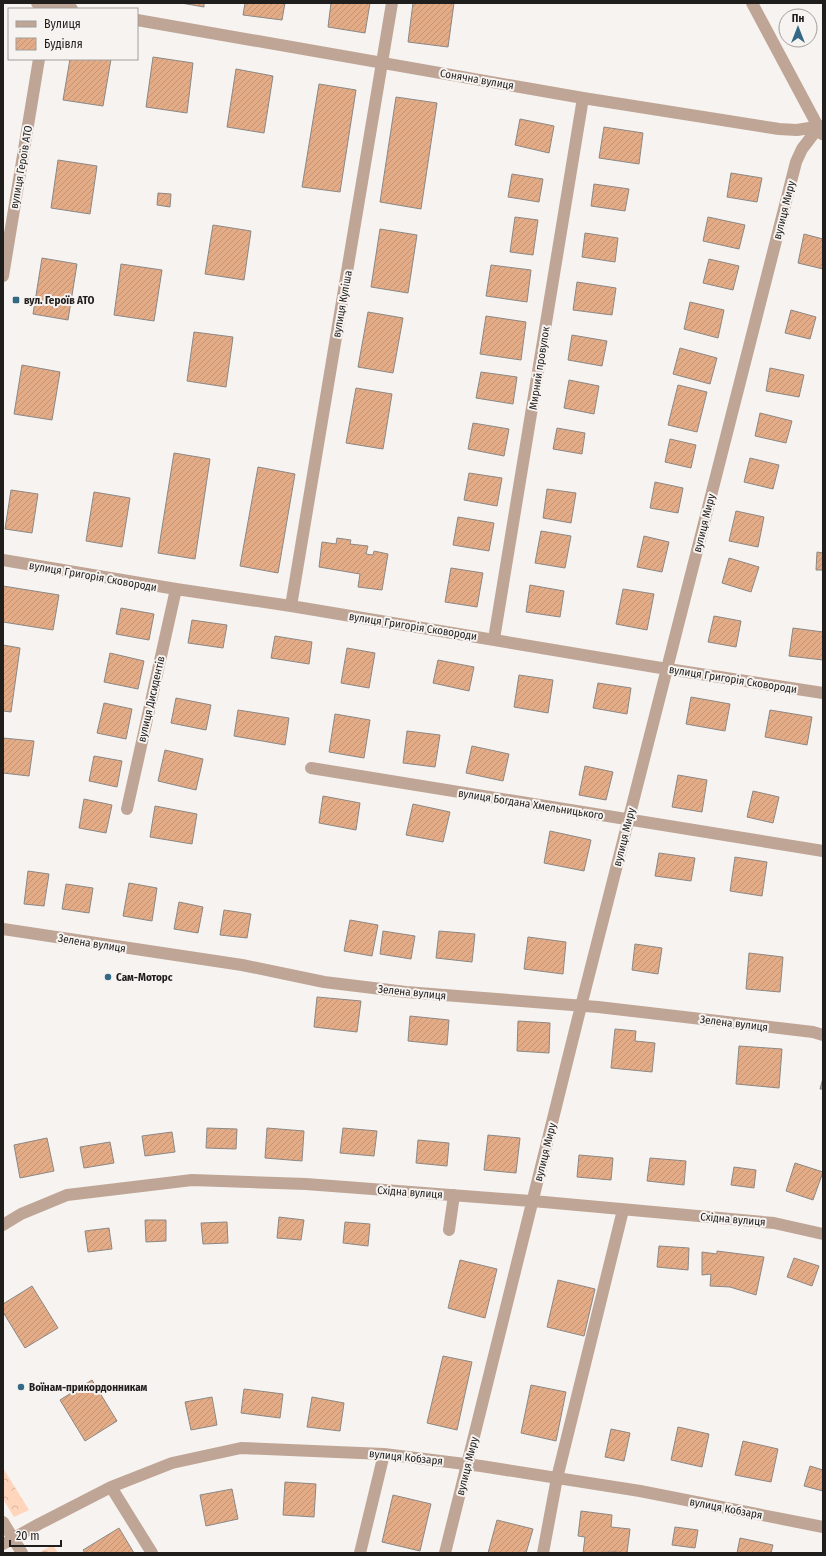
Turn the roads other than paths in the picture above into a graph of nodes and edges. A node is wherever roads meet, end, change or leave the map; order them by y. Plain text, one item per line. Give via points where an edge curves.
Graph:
1 (392, 3) edge
2 (752, 3) edge
3 (45, 5) edge
4 (65, 8) edge
5 (138, 20) edge
6 (39, 60) edge
7 (382, 63) junction
8 (583, 98) junction
9 (821, 130) edge
10 (3, 276) edge
11 (3, 560) edge
12 (176, 589) junction
13 (291, 606) junction
14 (494, 639) junction
15 (666, 669) junction
16 (823, 693) edge
17 (311, 768) dead end
18 (127, 809) dead end
19 (628, 820) junction
20 (823, 851) edge
21 (3, 929) edge
22 (581, 1006) junction
23 (823, 1035) edge
24 (454, 1195) junction
25 (532, 1201) junction
26 (623, 1210) junction
27 (3, 1225) edge
28 (449, 1230) dead end
29 (823, 1234) edge
30 (384, 1454) junction
31 (468, 1464) junction
32 (558, 1478) junction
33 (111, 1487) junction
34 (3, 1522) edge
35 (823, 1527) edge
36 (8, 1542) edge
37 (22, 1553) edge
38 (152, 1553) edge
39 (360, 1553) edge
40 (445, 1553) edge
41 (543, 1553) edge

1 - 7 street, вулиця Куліша
2 - 9 street
3 - 4 street
5 - 7 street, Сонячна вулиця
6 - 10 street, вулиця Героїв АТО
7 - 8 street, Сонячна вулиця
7 - 13 street, вулиця Куліша
8 - 9 street, Сонячна вулиця via 779,129
8 - 14 street, Мирний провулок
9 - 15 street, вулиця Миру via 802,149 796,162
11 - 12 street, вулиця Григорія Сковороди
12 - 13 street, вулиця Григорія Сковороди
12 - 18 street, вулиця Дисидентів
13 - 14 street, вулиця Григорія Сковороди
14 - 15 street, вулиця Григорія Сковороди
15 - 16 street, вулиця Григорія Сковороди
15 - 19 street, вулиця Миру
17 - 19 street, вулиця Богдана Хмельницького
19 - 20 street, вулиця Богдана Хмельницького
19 - 22 street, вулиця Миру
21 - 22 street, Зелена вулиця via 242,965 331,983 406,992
22 - 23 street, Зелена вулиця
22 - 25 street, вулиця Миру
24 - 25 street, Східна вулиця
24 - 27 street, Східна вулиця via 306,1184 192,1180 67,1195 21,1214
24 - 28 street
25 - 26 street, Східна вулиця
25 - 31 street, вулиця Миру
26 - 29 street, Східна вулиця via 774,1223
26 - 32 street
30 - 31 street, вулиця Кобзаря
30 - 33 street, вулиця Кобзаря via 241,1448 172,1464
30 - 39 street
31 - 32 street, вулиця Кобзаря
31 - 40 street, вулиця Миру
32 - 35 street, вулиця Кобзаря via 640,1491
32 - 41 street
33 - 36 street, вулиця Кобзаря
33 - 38 street
34 - 36 street
36 - 37 street

